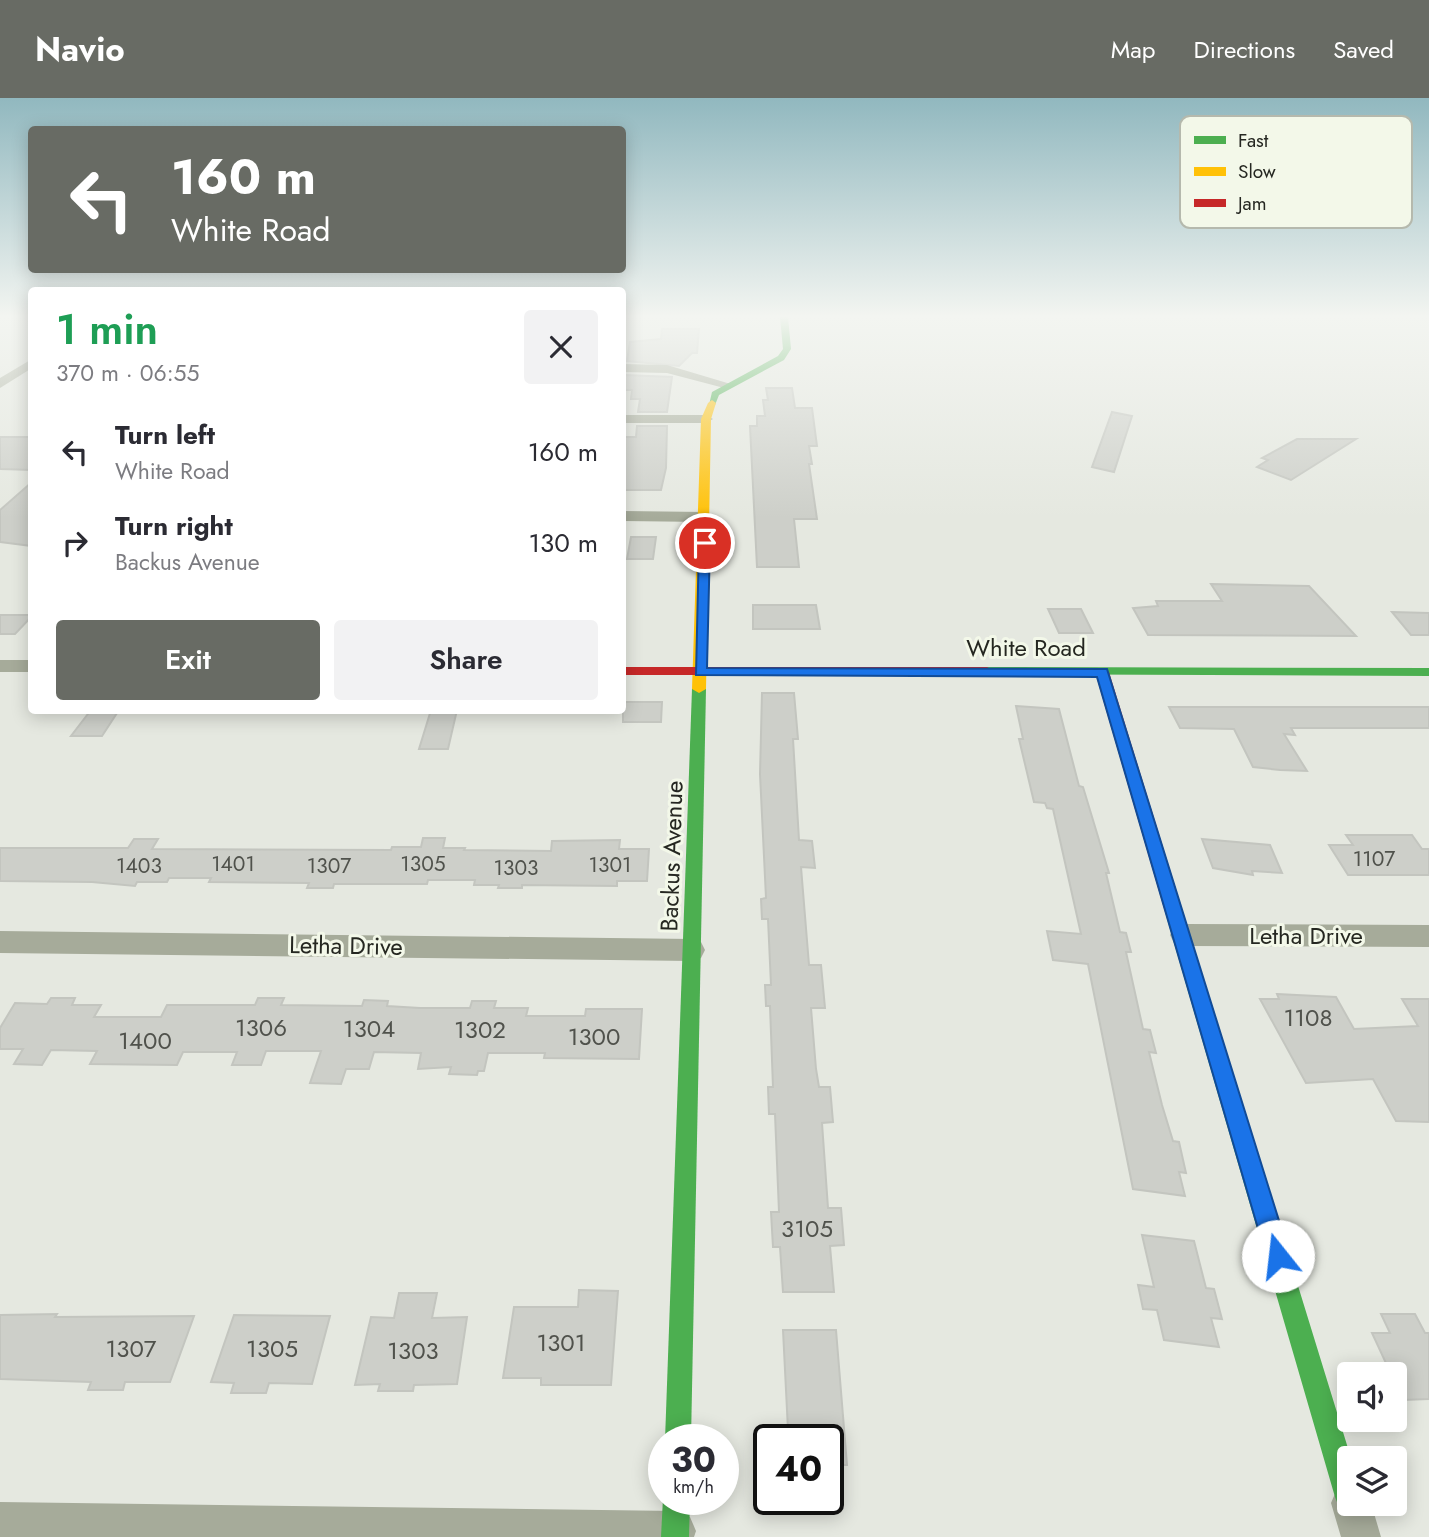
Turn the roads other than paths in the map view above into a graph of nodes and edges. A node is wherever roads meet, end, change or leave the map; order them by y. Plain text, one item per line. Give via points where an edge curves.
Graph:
1 (724, 384) edge
2 (727, 385) joint
3 (626, 419) edge
4 (706, 419) junction
5 (626, 516) edge
6 (705, 517) junction
7 (0, 666) edge
8 (28, 666) edge
9 (626, 671) edge
10 (700, 672) junction
11 (1102, 672) junction
12 (1429, 672) edge
13 (1183, 935) junction
14 (1429, 936) edge
15 (0, 942) edge
16 (692, 950) junction
17 (678, 1424) edge
18 (1337, 1456) edge
19 (1355, 1516) edge
20 (0, 1522) edge
21 (676, 1522) edge
22 (1361, 1537) edge

1 - 2 street
2 - 4 street, Backus Avenue via 715,394
3 - 4 street
4 - 6 street, Backus Avenue
5 - 6 street
6 - 10 street, Backus Avenue
7 - 8 street
9 - 10 street, White Road
10 - 11 street, White Road
10 - 16 street, Backus Avenue
11 - 12 street, White Road
11 - 13 street
13 - 14 street, Letha Drive
13 - 18 street
15 - 16 street, Letha Drive
16 - 17 street, Backus Avenue
19 - 22 street
20 - 21 street

